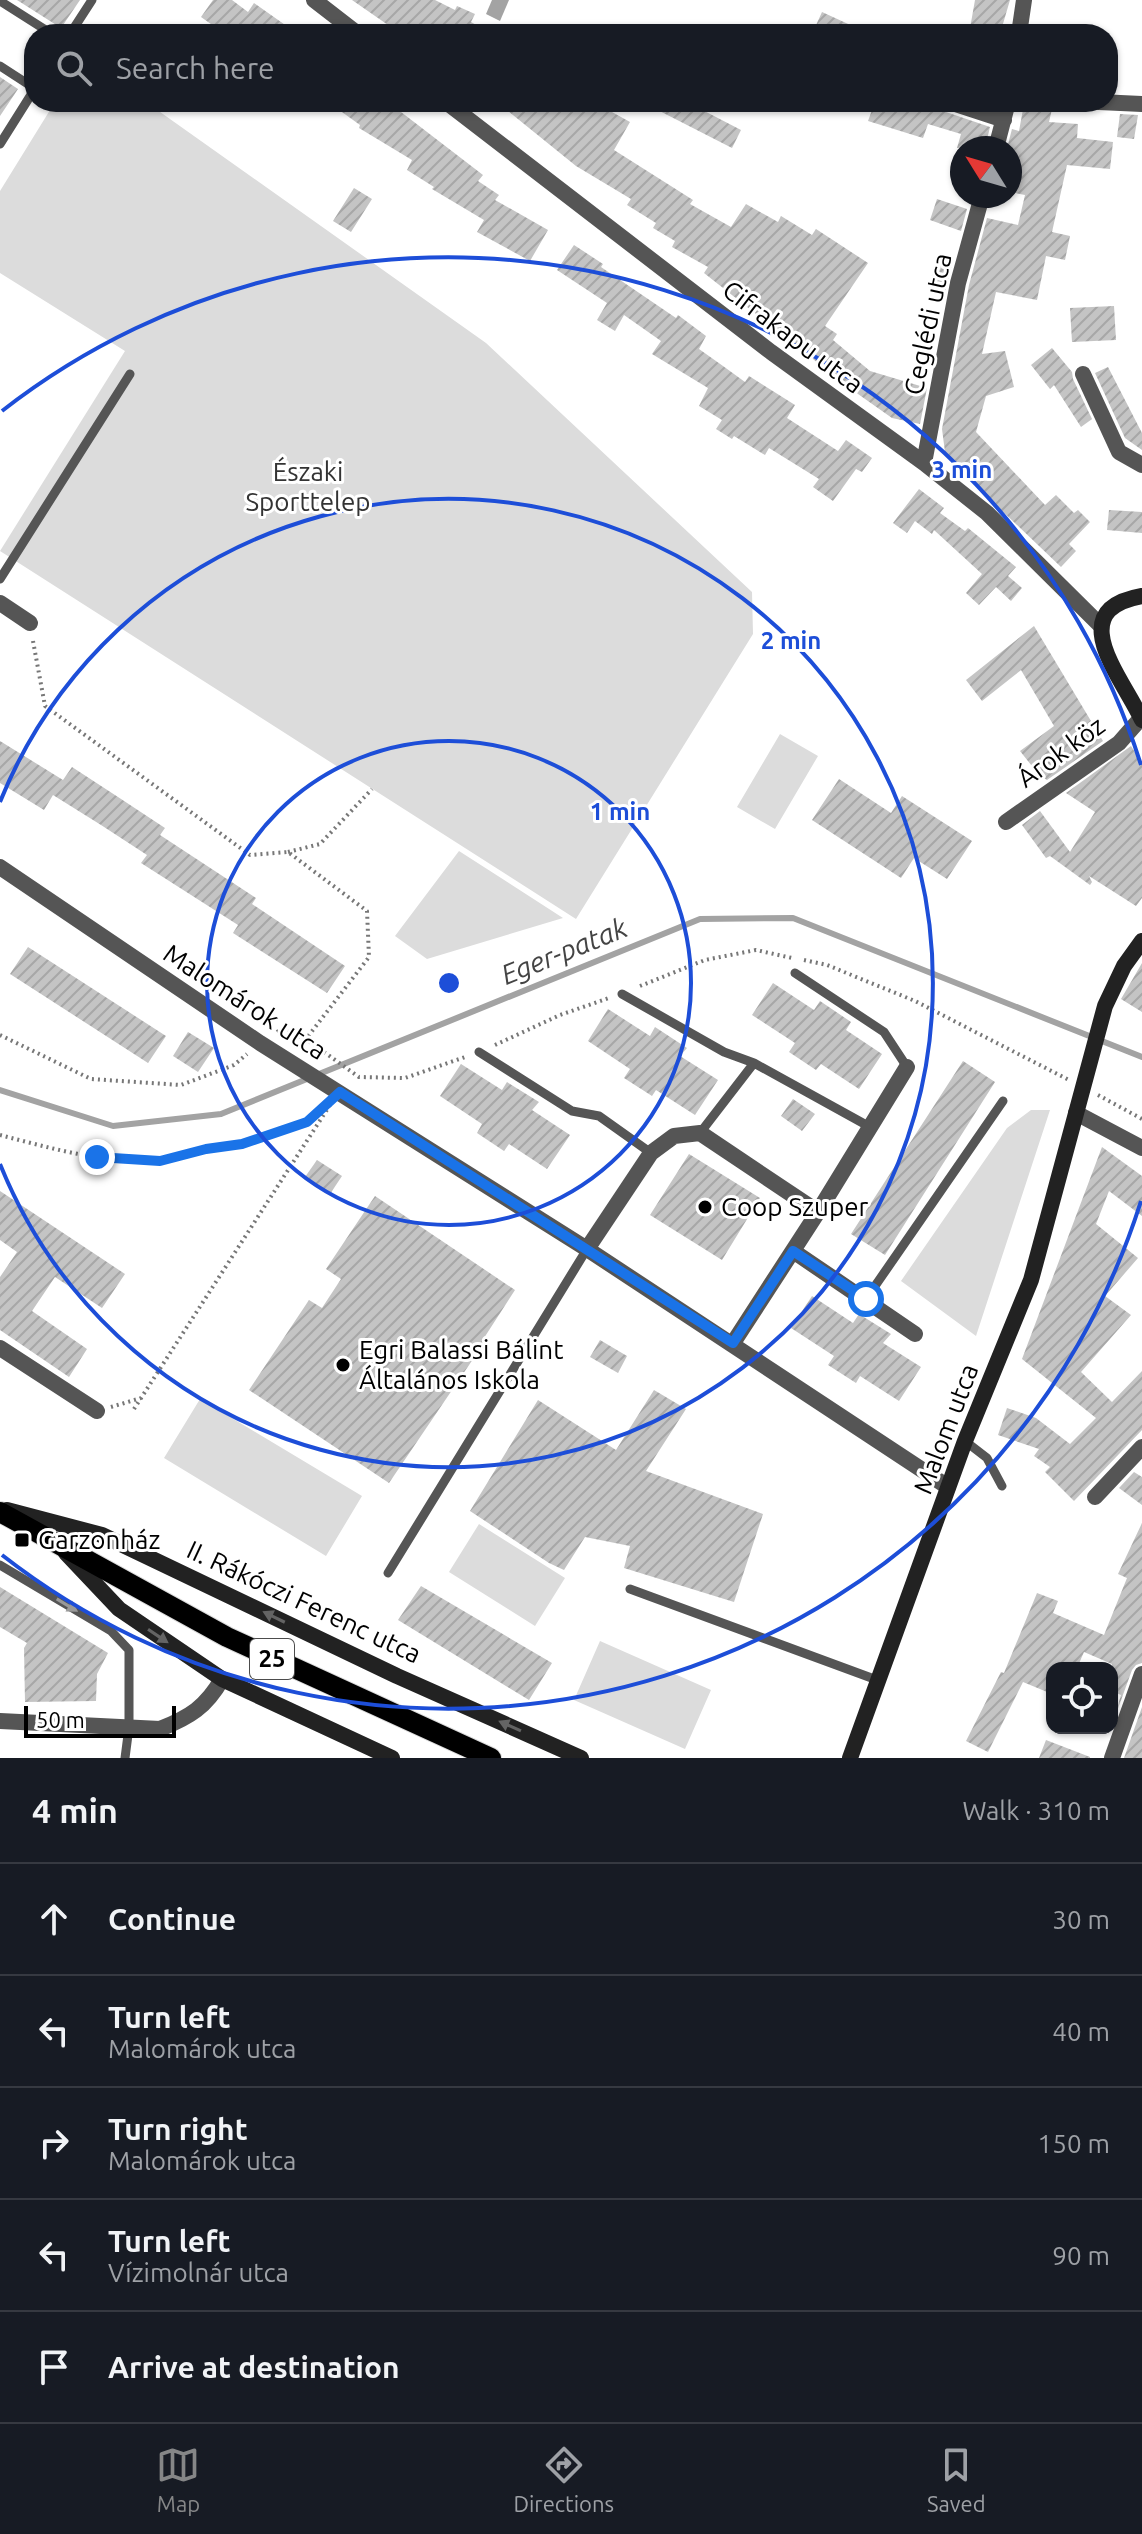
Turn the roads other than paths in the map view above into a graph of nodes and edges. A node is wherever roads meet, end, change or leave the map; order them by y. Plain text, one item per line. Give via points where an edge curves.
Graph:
1 (92, 0) edge
2 (314, 0) edge
3 (1024, 0) edge
4 (0, 1) edge
5 (36, 24) edge
6 (76, 24) edge
7 (345, 24) edge
8 (1020, 24) edge
9 (0, 66) edge
10 (24, 82) edge
11 (24, 103) edge
12 (1118, 103) edge
13 (1142, 104) edge
14 (459, 112) edge
15 (980, 112) edge
16 (1006, 112) edge
17 (1004, 120) junction
18 (3, 132) edge
19 (999, 136) edge
20 (0, 144) edge
21 (979, 208) edge
22 (130, 374) dead end
23 (1083, 374) dead end
24 (924, 463) junction
25 (1142, 465) edge
26 (0, 579) edge
27 (1142, 596) edge
28 (0, 603) edge
29 (30, 623) road end
30 (1099, 624) junction
31 (1142, 719) edge
32 (1006, 822) dead end
33 (0, 867) edge
34 (1142, 941) edge
35 (795, 973) dead end
36 (622, 994) road end
37 (479, 1052) road end
38 (754, 1063) junction
39 (907, 1067) joint
40 (1003, 1101) dead end
41 (1076, 1113) junction
42 (870, 1127) junction
43 (700, 1133) junction
44 (1142, 1148) edge
45 (651, 1153) junction
46 (818, 1212) junction
47 (587, 1249) junction
48 (793, 1251) junction
49 (866, 1299) junction
50 (915, 1334) dead end
51 (733, 1343) junction
52 (0, 1348) edge
53 (97, 1411) road end
54 (965, 1441) junction
55 (1142, 1447) edge
56 (1002, 1486) dead end
57 (948, 1487) junction
58 (1095, 1497) dead end
59 (0, 1510) edge
60 (60, 1546) junction
61 (0, 1565) edge
62 (388, 1573) dead end
63 (630, 1589) dead end
64 (1142, 1674) edge
65 (222, 1679) junction
66 (877, 1680) junction
67 (1138, 1694) edge
68 (0, 1721) edge
69 (129, 1727) junction
70 (125, 1758) edge
71 (392, 1758) edge
72 (491, 1758) edge
73 (581, 1758) edge
74 (850, 1758) edge
75 (1112, 1758) edge

1 - 6 lane
2 - 7 street
3 - 8 street
4 - 5 lane
9 - 10 lane
11 - 18 lane
12 - 13 street
14 - 24 street, Cifrakapu utca
15 - 17 street
16 - 17 street
17 - 19 street
18 - 20 lane
21 - 24 street, Ceglédi utca via 958,283
22 - 26 lane
23 - 25 street via 1119,452
24 - 30 street, Cifrakapu utca via 987,513
27 - 30 main road via 1109,607
28 - 29 street
30 - 31 main road via 1104,647
31 - 32 street, Árok köz via 1119,743
33 - 47 street, Malomárok utca via 337,1096
34 - 41 main road, Malom utca via 1105,1006
35 - 39 lane via 884,1032
36 - 38 lane via 724,1052
37 - 45 lane via 572,1111 599,1116
38 - 42 lane
38 - 43 lane
39 - 42 street
40 - 49 lane
41 - 44 street
41 - 54 main road, Malom utca via 1031,1280
42 - 46 street
43 - 45 street via 674,1136
43 - 46 street
45 - 47 street
46 - 48 street
47 - 51 street, Malomárok utca
47 - 62 lane
48 - 49 street
48 - 51 street
49 - 50 street
51 - 57 street, Malomárok utca
52 - 53 street
54 - 56 lane via 987,1458
54 - 57 main road, Malom utca
55 - 58 street
57 - 66 main road, Malom utca
59 - 60 main road, II. Rákóczi Ferenc utca / 25
73 -> 59 main road, II. Rákóczi Ferenc utca via 102,1535
60 -> 65 main road, II. Rákóczi Ferenc utca via 119,1609
60 - 72 main road, II. Rákóczi Ferenc utca / 25 via 227,1637
61 -> 69 lane via 111,1631 129,1650
63 - 66 lane
64 - 67 street
65 - 69 street via 210,1700 183,1720 160,1729
65 - 71 main road, II. Rákóczi Ferenc utca
66 - 74 main road, Malom utca
67 - 75 street
68 - 69 street
69 - 70 lane

